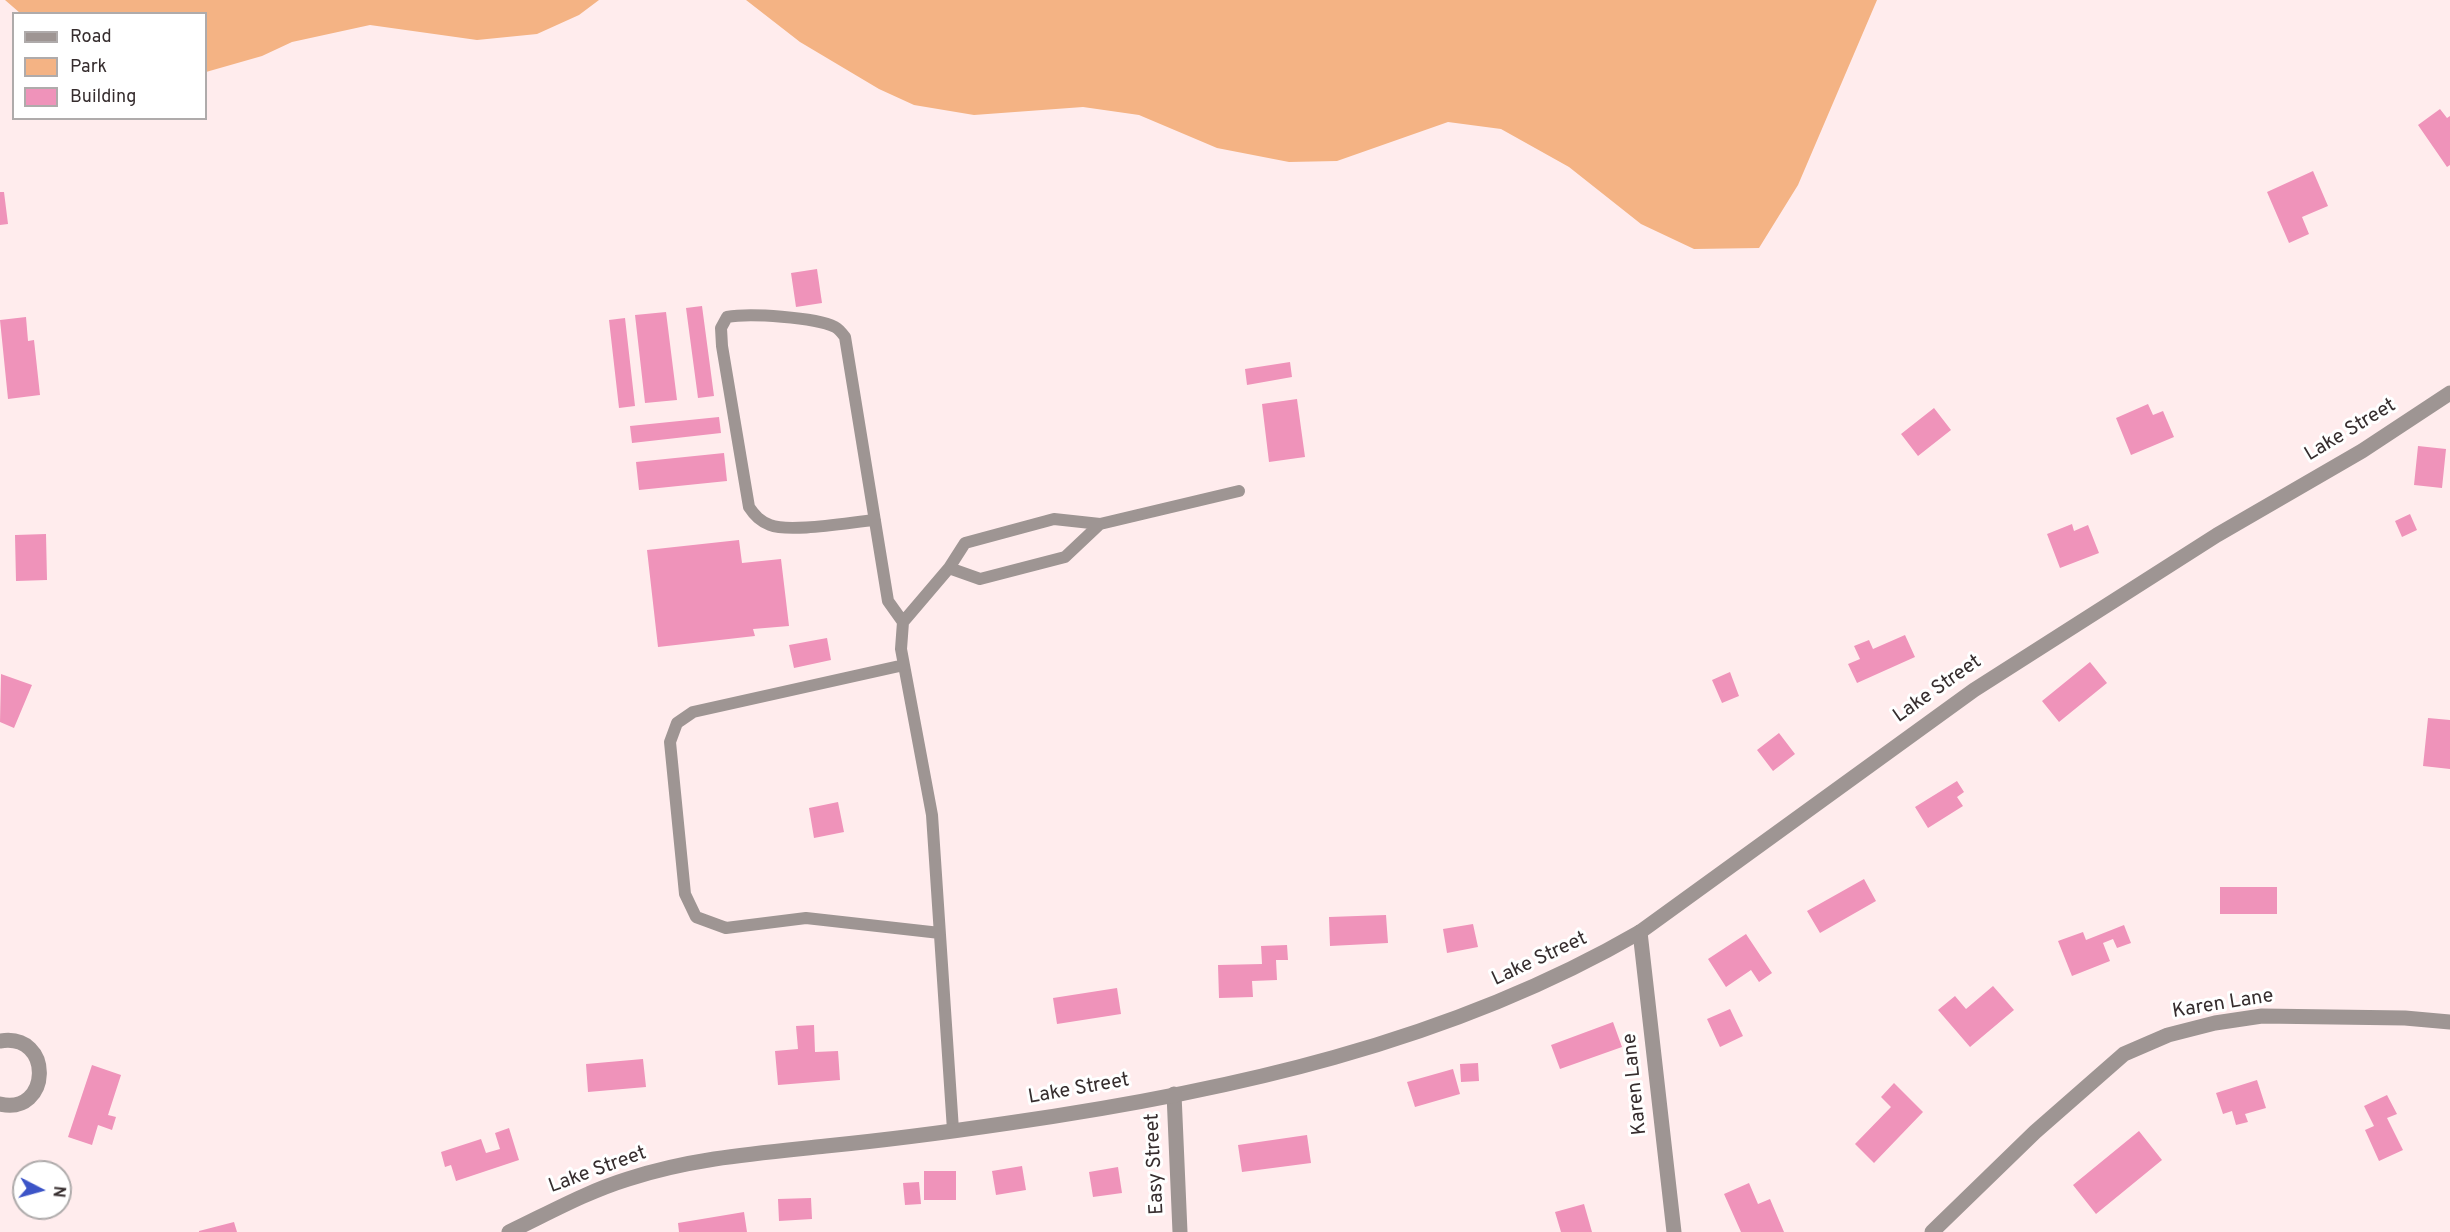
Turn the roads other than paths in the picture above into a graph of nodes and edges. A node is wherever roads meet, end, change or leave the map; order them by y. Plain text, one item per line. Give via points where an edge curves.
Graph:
1 (2450, 393) edge
2 (1239, 491) dead end
3 (875, 520) junction
4 (1100, 524) junction
5 (949, 568) junction
6 (903, 622) junction
7 (904, 665) junction
8 (1640, 932) junction
9 (940, 933) junction
10 (2450, 1022) edge
11 (0, 1041) edge
12 (1174, 1094) junction
13 (0, 1104) edge
14 (953, 1131) junction
15 (509, 1232) edge
16 (1180, 1232) edge
17 (1674, 1232) edge
18 (1932, 1232) edge

1 - 8 street, Lake Street via 2362,451 2170,564 1974,690
2 - 4 lane
3 - 3 lane via 845,337 838,328 822,323 744,314 727,317 721,328 722,345 749,507 758,519 772,526
3 - 6 lane via 888,601
4 - 5 lane via 1054,519 965,543
4 - 5 lane via 1065,557 980,579
5 - 6 lane
6 - 7 lane
7 - 9 lane via 932,815
7 - 9 lane via 693,712 677,723 670,742 670,765 685,894 696,917 726,928 806,918
8 - 12 street, Lake Street via 1583,965 1451,1020 1291,1069
8 - 17 street, Karen Lane
9 - 14 lane
10 - 18 street, Karen Lane via 2262,1017 2168,1035 2124,1054 2035,1132
11 - 13 street via 19,1042 30,1049 38,1059 40,1071 36,1090 27,1099
12 - 14 street, Lake Street
12 - 16 street, Easy Street
14 - 15 street, Lake Street via 676,1166 584,1195

